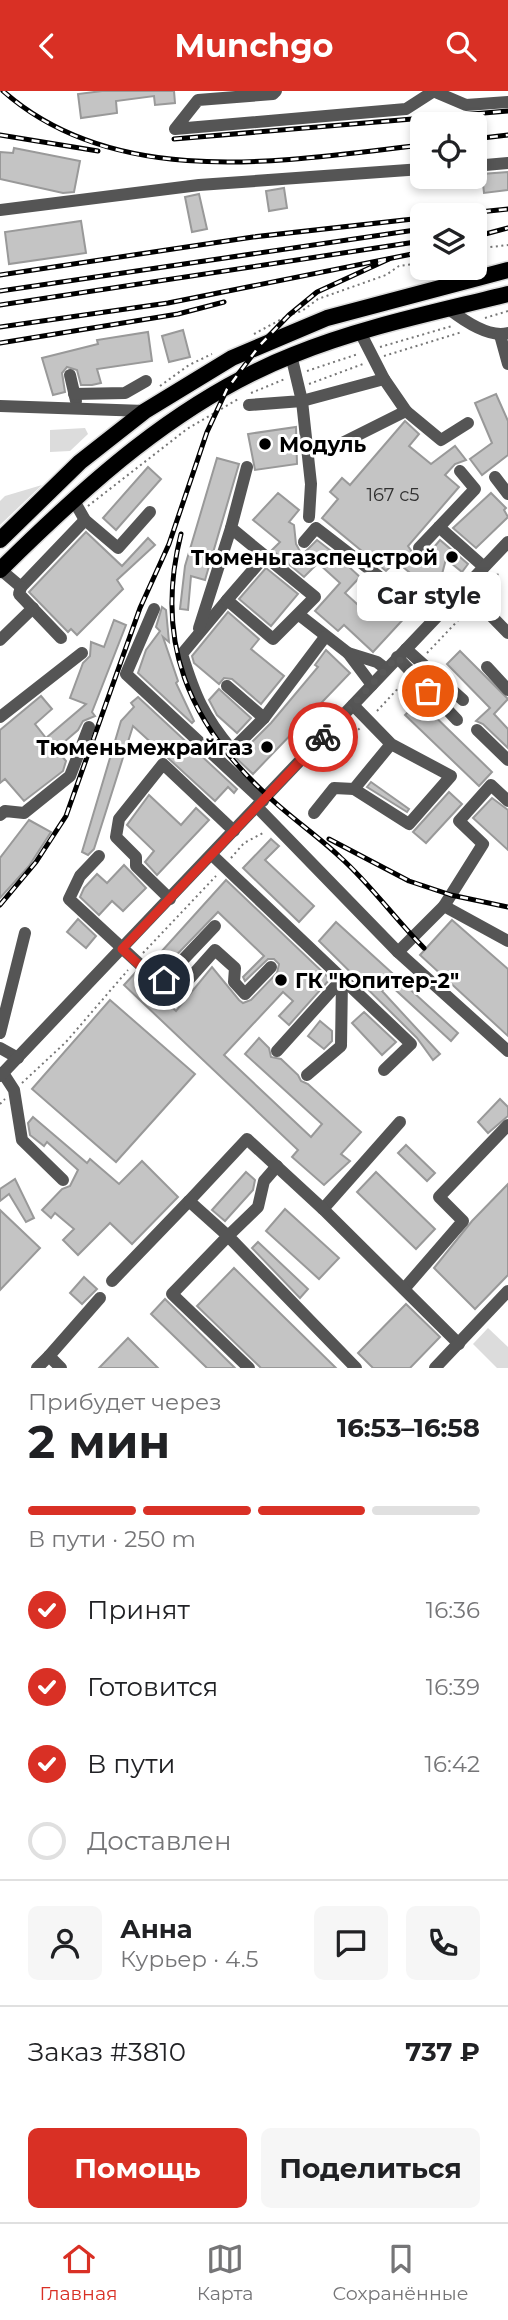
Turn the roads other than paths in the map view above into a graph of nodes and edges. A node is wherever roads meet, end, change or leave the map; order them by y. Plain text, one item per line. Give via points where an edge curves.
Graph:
1 (276, 91) edge
2 (433, 91) edge
3 (508, 102) edge
4 (508, 163) edge
5 (487, 165) edge
6 (410, 170) edge
7 (0, 210) edge
8 (508, 270) edge
9 (508, 294) edge
10 (449, 309) junction
11 (360, 333) junction
12 (504, 334) edge
13 (291, 355) junction
14 (508, 364) edge
15 (70, 375) dead end
16 (384, 379) junction
17 (146, 381) dead end
18 (74, 394) junction
19 (301, 394) junction
20 (243, 402) road end
21 (0, 406) edge
22 (78, 408) junction
23 (145, 411) junction
24 (405, 411) junction
25 (468, 423) dead end
26 (326, 451) dead end
27 (247, 467) dead end
28 (460, 471) dead end
29 (495, 477) dead end
30 (508, 494) edge
31 (44, 498) junction
32 (79, 510) junction
33 (150, 512) dead end
34 (54, 517) junction
35 (309, 517) dead end
36 (439, 527) junction
37 (231, 528) junction
38 (0, 540) edge
39 (508, 541) edge
40 (304, 542) dead end
41 (419, 548) dead end
42 (265, 556) junction
43 (491, 566) junction
44 (1, 570) edge
45 (21, 587) junction
46 (464, 588) junction
47 (227, 600) junction
48 (33, 608) junction
49 (154, 609) dead end
50 (298, 614) junction
51 (434, 619) junction
52 (508, 633) edge
53 (197, 636) junction
54 (325, 637) junction
55 (61, 638) dead end
56 (0, 640) edge
57 (82, 653) dead end
58 (348, 653) junction
59 (402, 653) junction
60 (487, 667) dead end
61 (386, 669) junction
62 (372, 685) junction
63 (227, 686) dead end
64 (508, 690) edge
65 (463, 700) dead end
66 (353, 705) junction
67 (0, 717) edge
68 (264, 718) junction
69 (457, 720) dead end
70 (89, 727) dead end
71 (477, 730) dead end
72 (391, 744) junction
73 (508, 760) edge
74 (497, 780) dead end
75 (354, 789) junction
76 (508, 790) edge
77 (508, 801) edge
78 (260, 804) junction
79 (314, 813) dead end
80 (0, 815) edge
81 (234, 831) junction
82 (212, 855) junction
83 (99, 856) dead end
84 (170, 899) junction
85 (444, 906) junction
86 (215, 926) dead end
87 (25, 933) dead end
88 (508, 941) edge
89 (122, 949) junction
90 (398, 951) junction
91 (271, 967) dead end
92 (342, 979) junction
93 (160, 984) junction
94 (0, 1033) edge
95 (2, 1046) edge
96 (277, 1051) dead end
97 (508, 1051) edge
98 (18, 1058) junction
99 (384, 1070) dead end
100 (2, 1075) edge
101 (307, 1075) dead end
102 (400, 1122) dead end
103 (508, 1125) edge
104 (277, 1166) junction
105 (62, 1180) dead end
106 (189, 1201) junction
107 (323, 1209) junction
108 (228, 1236) junction
109 (113, 1281) dead end
110 (404, 1289) junction
111 (508, 1291) edge
112 (100, 1298) dead end
113 (459, 1344) junction
114 (49, 1356) junction
115 (37, 1368) edge
116 (61, 1368) edge
117 (249, 1368) edge
118 (356, 1368) edge
119 (435, 1368) edge

1 - 2 street via 198,100 175,129 406,109
2 - 3 street via 466,105
4 - 5 street
6 - 7 street via 199,185
8 - 23 main road via 289,332 232,358
9 - 10 main road
10 - 11 main road
10 - 12 street via 462,320
11 - 13 main road
11 - 16 street
12 - 14 street
13 - 19 street
13 - 32 main road via 193,408 139,445
15 - 18 street
16 - 19 street
16 - 24 street
17 - 18 street via 125,393
18 - 22 street
19 - 20 street
19 - 35 street via 311,484
21 - 22 street
22 - 23 street
23 - 31 main road via 80,462
24 - 25 street via 441,440
24 - 26 street
27 - 37 street
28 - 36 street via 475,489
29 - 30 street
31 - 34 main road via 55,502
31 - 38 main road
32 - 33 street via 118,548
32 - 34 main road
32 - 45 street
34 - 44 main road
36 - 41 street
36 - 43 street
37 - 42 street
37 - 53 street
39 - 43 street
40 - 51 street via 316,528
42 - 47 street
42 - 50 street via 315,597
43 - 46 street
44 - 45 street
45 - 48 street via 19,594
46 - 51 street
46 - 52 street
47 - 50 street via 273,639
47 - 53 street
48 - 55 street
48 - 56 street
49 - 78 street via 125,674
50 - 54 street
51 - 59 street
53 - 68 street via 182,654 206,719 232,750
54 - 58 street
54 - 68 street
57 - 67 street
58 - 61 street
58 - 62 street
59 - 61 street
59 - 65 street via 420,661
59 - 69 street via 412,674
60 - 64 street
61 - 62 street
62 - 66 street
63 - 68 street
66 - 72 street
66 - 78 street
70 - 80 street via 70,776 24,813 5,811
71 - 73 street
72 - 75 street
72 - 75 street via 451,776 409,824
74 - 76 street
75 - 79 street via 334,788
77 - 85 street via 491,785 459,821 483,844
78 - 81 street
78 - 90 street
81 - 82 street
81 - 84 street via 163,764 119,819 116,837 136,857 136,866
82 - 84 street
82 - 92 street
83 - 89 street via 80,876 69,899
84 - 89 street
85 - 88 street
85 - 90 street
86 - 93 street
87 - 94 street
89 - 93 street
89 - 98 street
90 - 97 street
91 - 93 street via 245,994 234,982 235,968 215,950 174,996
92 - 96 street
92 - 99 street via 411,1044
92 - 101 street via 341,1046
95 - 98 street
98 - 100 street
100 - 105 street via 14,1090 22,1140
102 - 107 street
103 - 110 street via 439,1197 463,1220
104 - 106 street via 247,1139
104 - 107 street
104 - 108 street via 264,1181 258,1207
106 - 108 street
106 - 109 street
107 - 110 street
108 - 117 street via 172,1294
108 - 118 street
110 - 113 street
111 - 113 street
112 - 114 street
113 - 119 street
114 - 115 street
114 - 116 street

